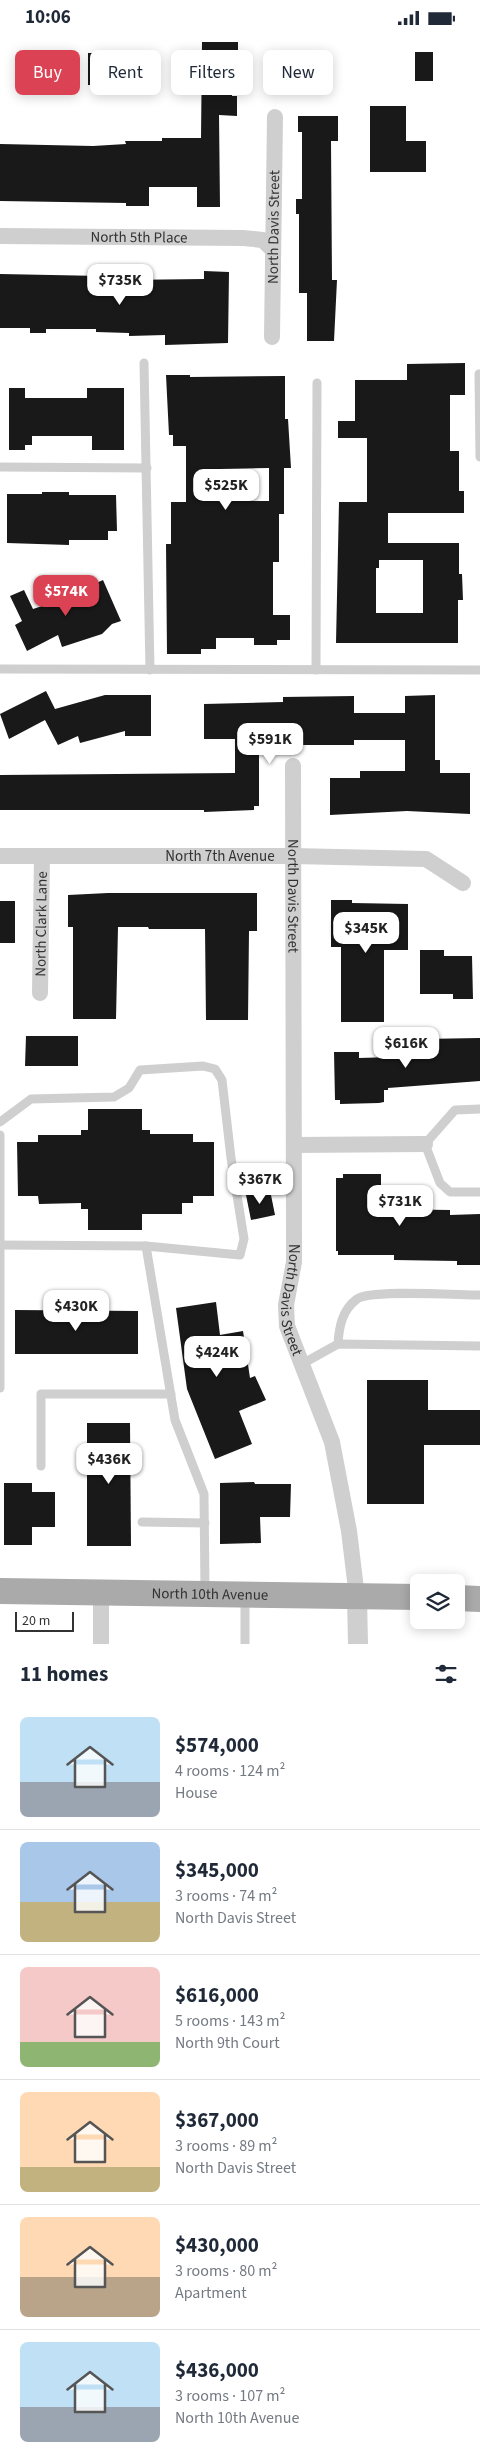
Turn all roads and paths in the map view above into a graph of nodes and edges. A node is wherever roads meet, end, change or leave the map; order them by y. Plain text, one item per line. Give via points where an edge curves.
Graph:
1 (275, 117) dead end
2 (0, 236) edge
3 (273, 250) junction
4 (272, 337) dead end
5 (144, 363) dead end
6 (479, 374) edge
7 (317, 383) dead end
8 (480, 457) edge
9 (0, 467) edge
10 (146, 468) junction
11 (0, 669) edge
12 (316, 670) junction
13 (480, 670) edge
14 (150, 671) junction
15 (293, 766) dead end
16 (0, 856) edge
17 (42, 856) junction
18 (293, 856) junction
19 (463, 883) dead end
20 (40, 993) dead end
21 (480, 1109) edge
22 (0, 1122) edge
23 (0, 1135) edge
24 (425, 1144) junction
25 (294, 1145) junction
26 (480, 1192) edge
27 (1, 1245) edge
28 (146, 1246) junction
29 (480, 1295) edge
30 (338, 1344) junction
31 (480, 1346) edge
32 (302, 1364) junction
33 (0, 1388) edge
34 (171, 1394) junction
35 (41, 1466) dead end
36 (142, 1522) dead end
37 (205, 1523) junction
38 (0, 1591) edge
39 (101, 1592) junction
40 (204, 1594) junction
41 (245, 1594) junction
42 (357, 1597) junction
43 (410, 1597) edge
44 (465, 1598) edge
45 (480, 1599) edge
46 (101, 1644) edge
47 (245, 1644) edge
48 (358, 1644) edge

1 - 3 street, North Davis Street
2 - 3 street, North 5th Place via 263,239
3 - 4 street, North Davis Street
5 - 10 lane
6 - 8 lane
7 - 12 lane
9 - 10 lane
10 - 14 lane
11 - 14 lane
12 - 13 lane
12 - 14 lane
15 - 18 street, North Davis Street
16 - 17 street, North 7th Avenue
17 - 18 street, North 7th Avenue
17 - 20 street, North Clark Lane
18 - 19 street, North 7th Avenue via 426,859
18 - 25 street, North Davis Street
21 - 24 lane via 455,1110
22 - 28 lane via 31,1099 114,1097 129,1088 140,1070 215,1069 222,1080 244,1239 240,1255
23 - 27 lane
24 - 25 street
24 - 26 lane via 440,1183 450,1192
25 - 32 street, North Davis Street via 294,1262 286,1305 287,1326
27 - 28 lane
27 - 33 lane
28 - 34 lane
29 - 30 lane via 367,1294 350,1305 343,1316
30 - 31 lane
30 - 32 lane
32 - 42 street, North Davis Street via 332,1442 349,1531
34 - 35 lane via 41,1393
34 - 37 lane via 174,1420 204,1494
36 - 37 lane
37 - 40 lane
38 - 39 main road, North 10th Avenue
39 - 40 main road, North 10th Avenue
39 - 46 street
40 - 41 main road, North 10th Avenue
41 - 42 main road, North 10th Avenue
41 - 47 lane
42 - 43 main road, North 10th Avenue
42 - 48 street, North Davis Street
44 - 45 main road

